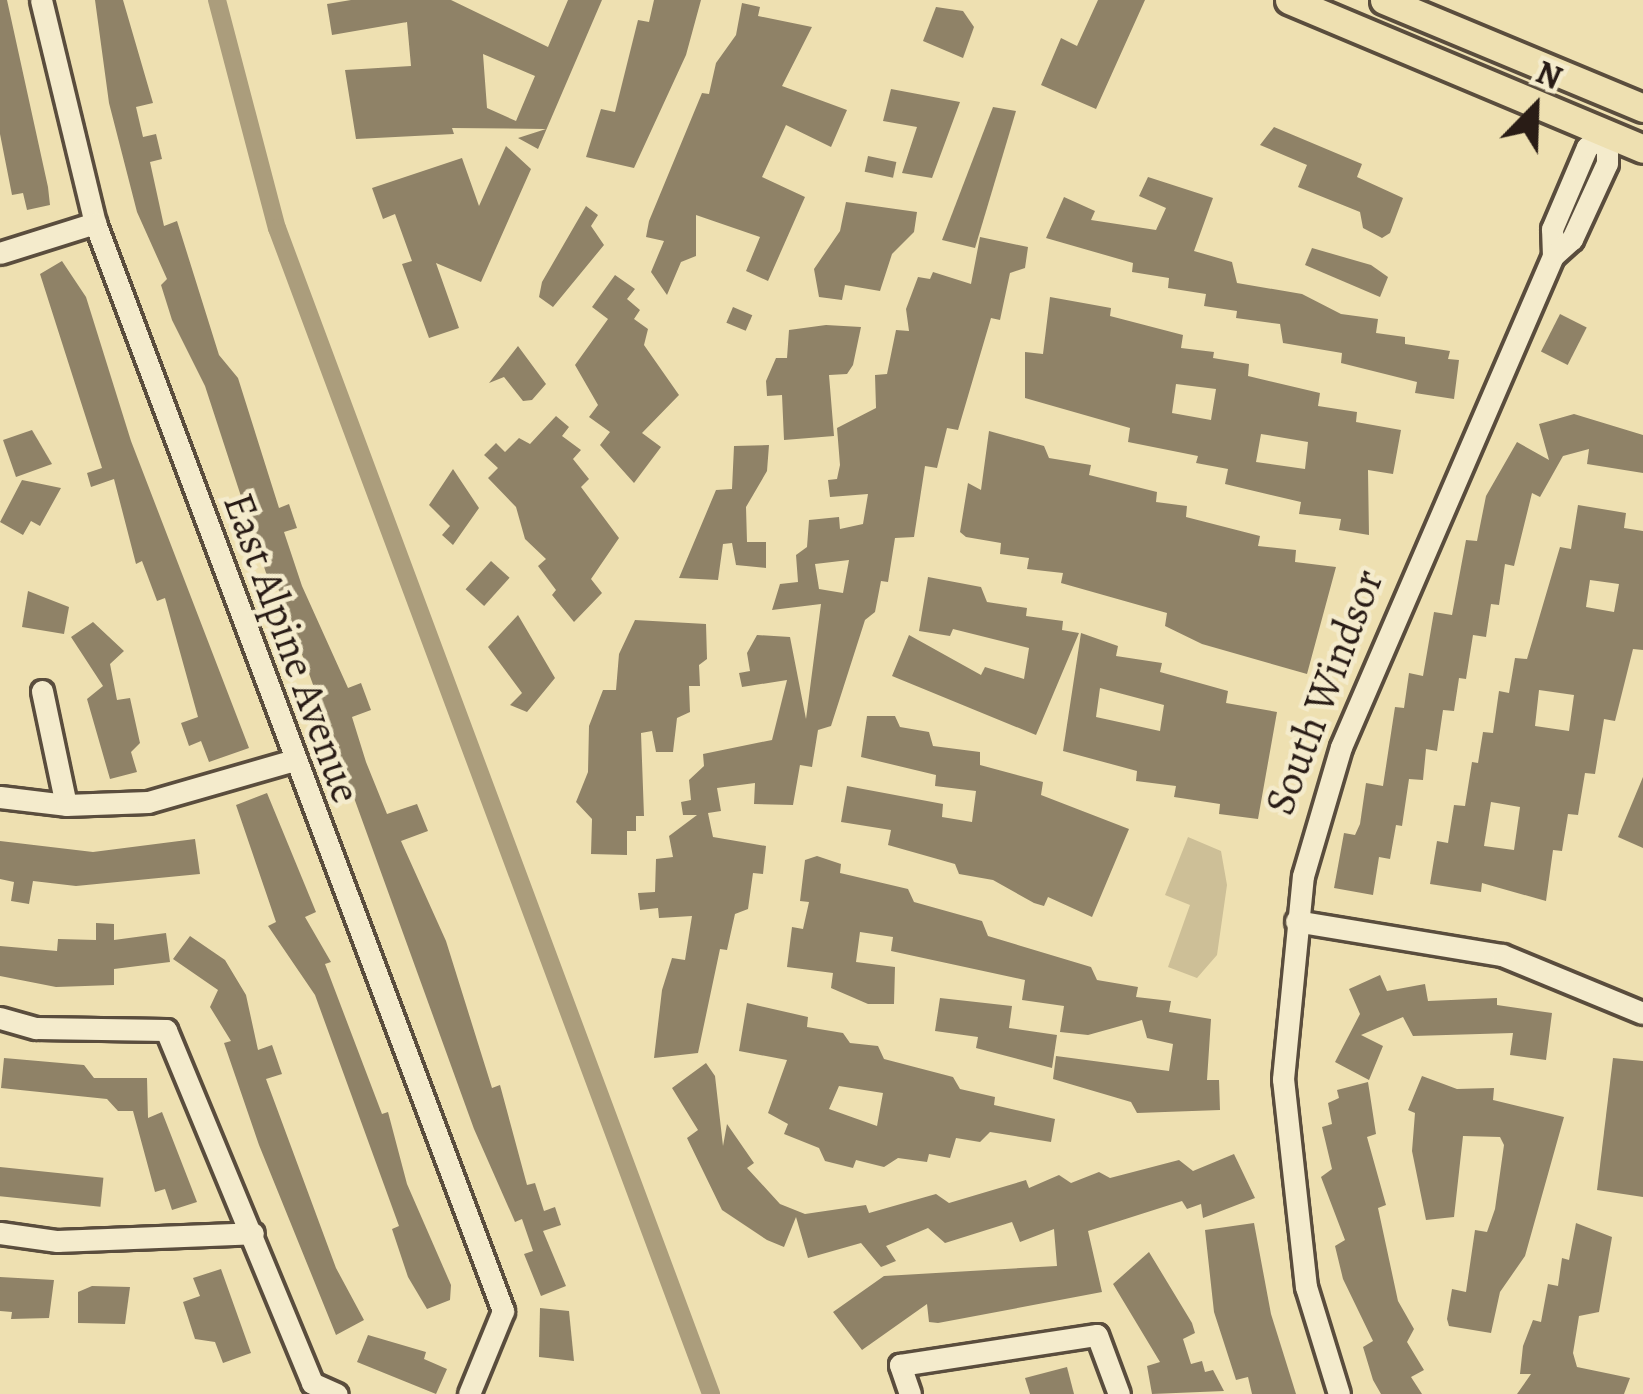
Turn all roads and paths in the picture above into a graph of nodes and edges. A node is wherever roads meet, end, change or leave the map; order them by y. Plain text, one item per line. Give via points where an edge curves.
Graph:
1 (41, 0) edge
2 (1289, 0) edge
3 (1384, 0) edge
4 (1633, 104) edge
5 (1607, 134) junction
6 (1643, 149) edge
7 (95, 223) junction
8 (0, 253) edge
9 (42, 691) dead end
10 (291, 761) junction
11 (0, 796) edge
12 (65, 805) junction
13 (1296, 922) junction
14 (1643, 1013) edge
15 (0, 1018) edge
16 (0, 1233) edge
17 (253, 1233) junction
18 (337, 1394) edge
19 (469, 1394) edge
20 (910, 1394) edge
21 (1119, 1394) edge
22 (1340, 1394) edge

1 - 7 street, East Alpine Avenue
2 - 5 main road
3 - 4 main road
4 - 5 main road, South Windsor
5 - 6 main road
5 - 13 street, South Windsor via 1606,164 1572,239 1552,256 1333,766
7 - 8 street
7 - 10 street, East Alpine Avenue
9 - 12 street
10 - 12 street via 148,802
10 - 19 street, East Alpine Avenue via 503,1311
11 - 12 street
13 - 14 street via 1502,955
13 - 22 street, South Windsor via 1283,1079 1291,1187 1306,1287
15 - 17 street via 36,1028 166,1030
16 - 17 street via 57,1241
17 - 18 street via 312,1383
20 - 21 street via 900,1365 1097,1335

